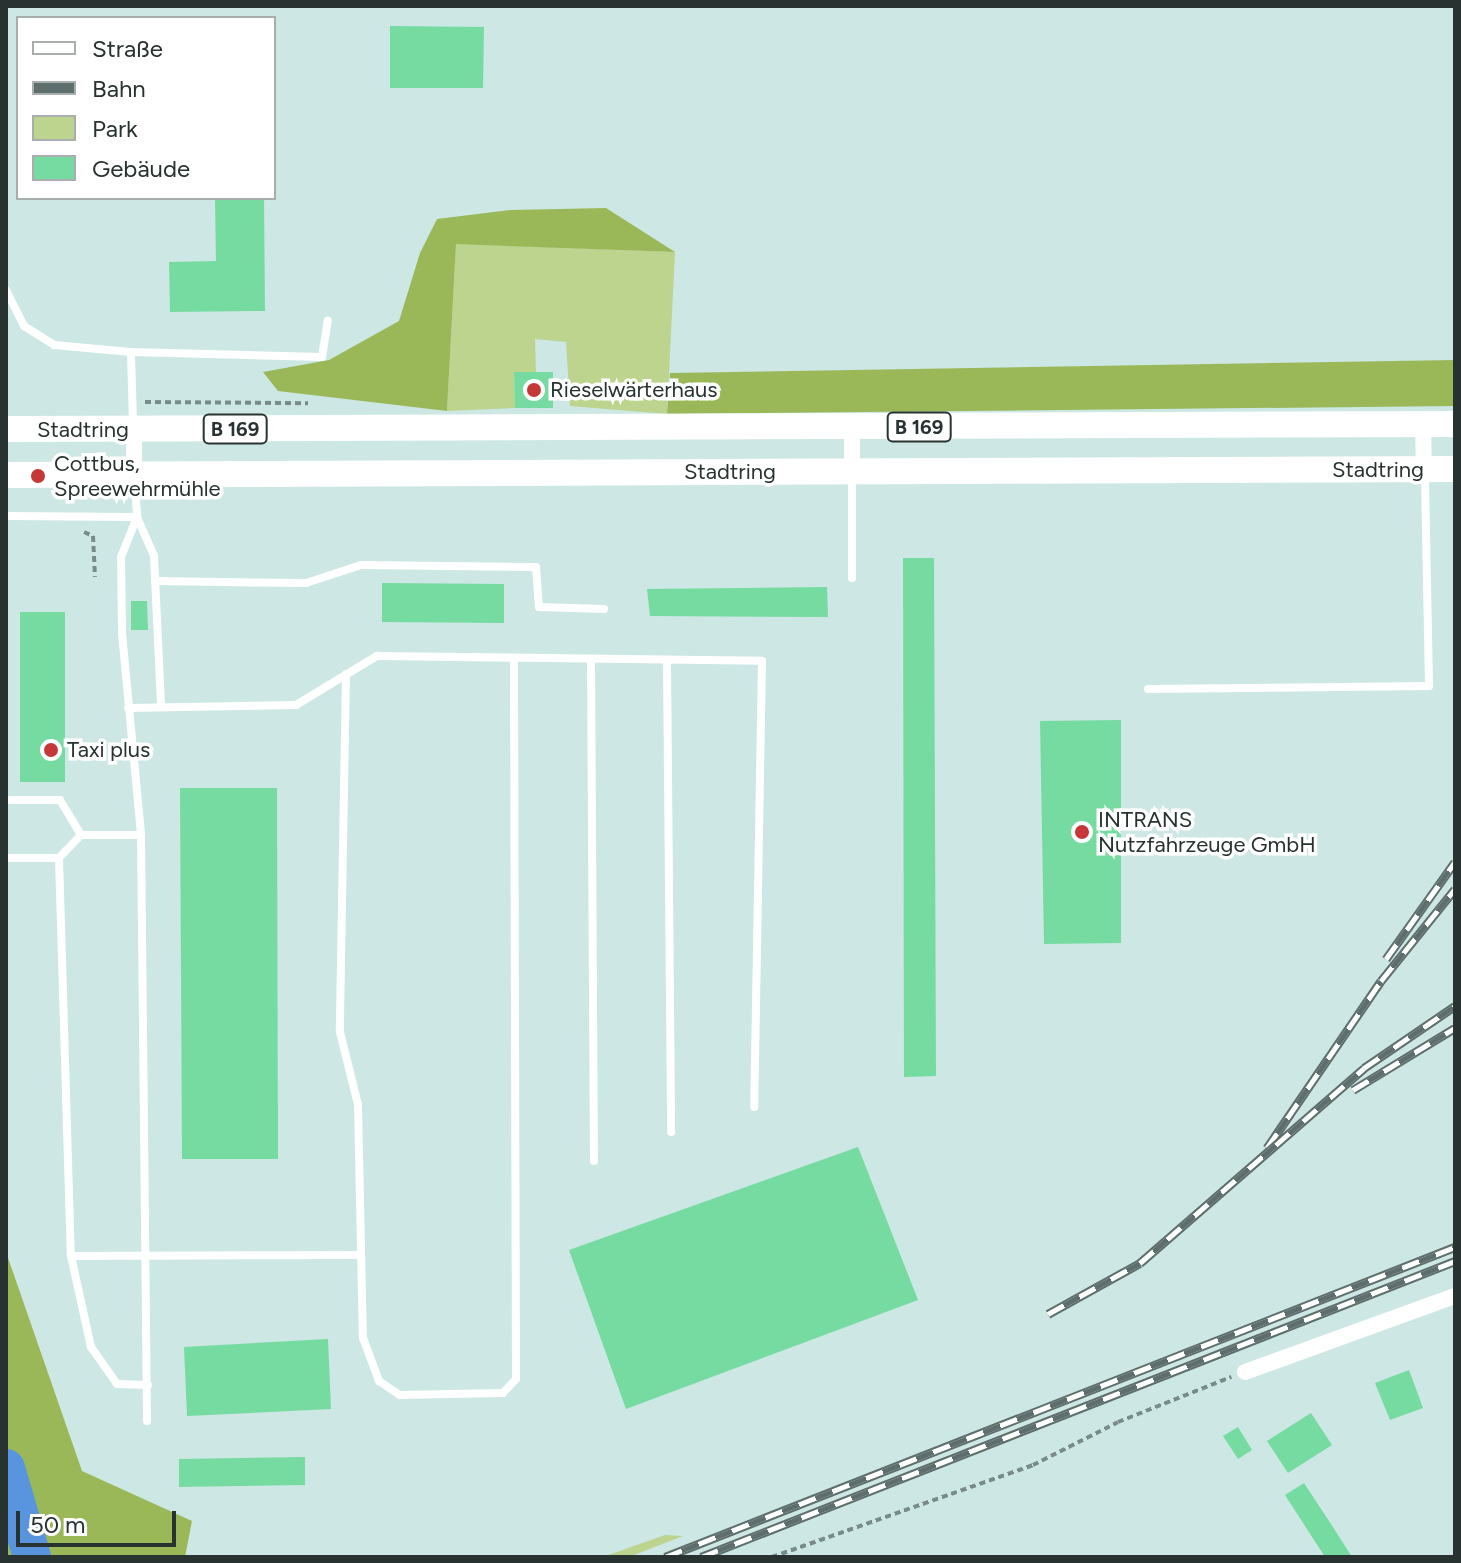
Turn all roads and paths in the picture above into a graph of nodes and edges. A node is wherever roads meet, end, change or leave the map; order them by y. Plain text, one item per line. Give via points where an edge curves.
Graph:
1 (6, 290) edge
2 (328, 320) dead end
3 (131, 352) junction
4 (1423, 424) junction
5 (1455, 424) edge
6 (852, 427) junction
7 (6, 429) edge
8 (134, 430) junction
9 (1455, 469) edge
10 (1424, 470) junction
11 (852, 471) junction
12 (6, 475) edge
13 (134, 476) junction
14 (6, 516) edge
15 (137, 517) junction
16 (77, 529) dead end
17 (95, 577) dead end
18 (852, 578) dead end
19 (155, 581) junction
20 (604, 609) dead end
21 (514, 658) junction
22 (591, 659) junction
23 (667, 660) junction
24 (346, 674) junction
25 (1148, 689) dead end
26 (161, 706) junction
27 (128, 708) junction
28 (6, 800) edge
29 (81, 835) junction
30 (141, 835) junction
31 (6, 858) edge
32 (59, 858) junction
33 (754, 1107) dead end
34 (671, 1132) dead end
35 (594, 1161) dead end
36 (149, 1255) junction
37 (361, 1255) junction
38 (71, 1256) junction
39 (1455, 1296) edge
40 (1245, 1372) joint
41 (148, 1385) junction
42 (147, 1421) dead end
43 (772, 1557) edge

1 - 3 lane via 24,326 54,345
2 - 3 lane via 322,357
3 - 8 lane
4 - 5 main road, Stadtring / B 169
4 - 6 main road, Stadtring / B 169
4 - 10 street
6 - 8 main road, Stadtring / B 169
6 - 11 street
7 - 8 main road, Stadtring / B 169
8 - 13 street
9 - 10 main road, Stadtring / B 169
10 - 11 main road, Stadtring / B 169
10 - 25 lane via 1429,686
11 - 13 main road, Stadtring / B 169
11 - 18 lane
12 - 13 main road, Stadtring / B 169
13 - 15 lane
14 - 15 lane
15 - 19 lane via 154,556
15 - 27 lane via 121,557
16 - 17 path via 93,536
19 - 20 lane via 306,583 361,565 536,567 539,607
19 - 26 lane
21 - 22 lane
21 - 24 lane via 377,656
21 - 37 lane via 516,1379 503,1393 473,1394 400,1395 379,1381 363,1338
22 - 23 lane
22 - 35 lane
23 - 33 lane via 762,661
23 - 34 lane
24 - 26 lane via 296,705
24 - 37 lane via 340,1032 358,1105
26 - 27 lane
27 - 30 lane
28 - 29 lane via 60,800
29 - 30 lane
29 - 32 lane
30 - 36 lane
31 - 32 lane
32 - 38 lane
36 - 37 lane
36 - 38 lane
36 - 41 lane
38 - 41 lane via 91,1347 117,1384
39 - 40 street
40 - 43 path via 1118,1422 1033,1465
41 - 42 lane

